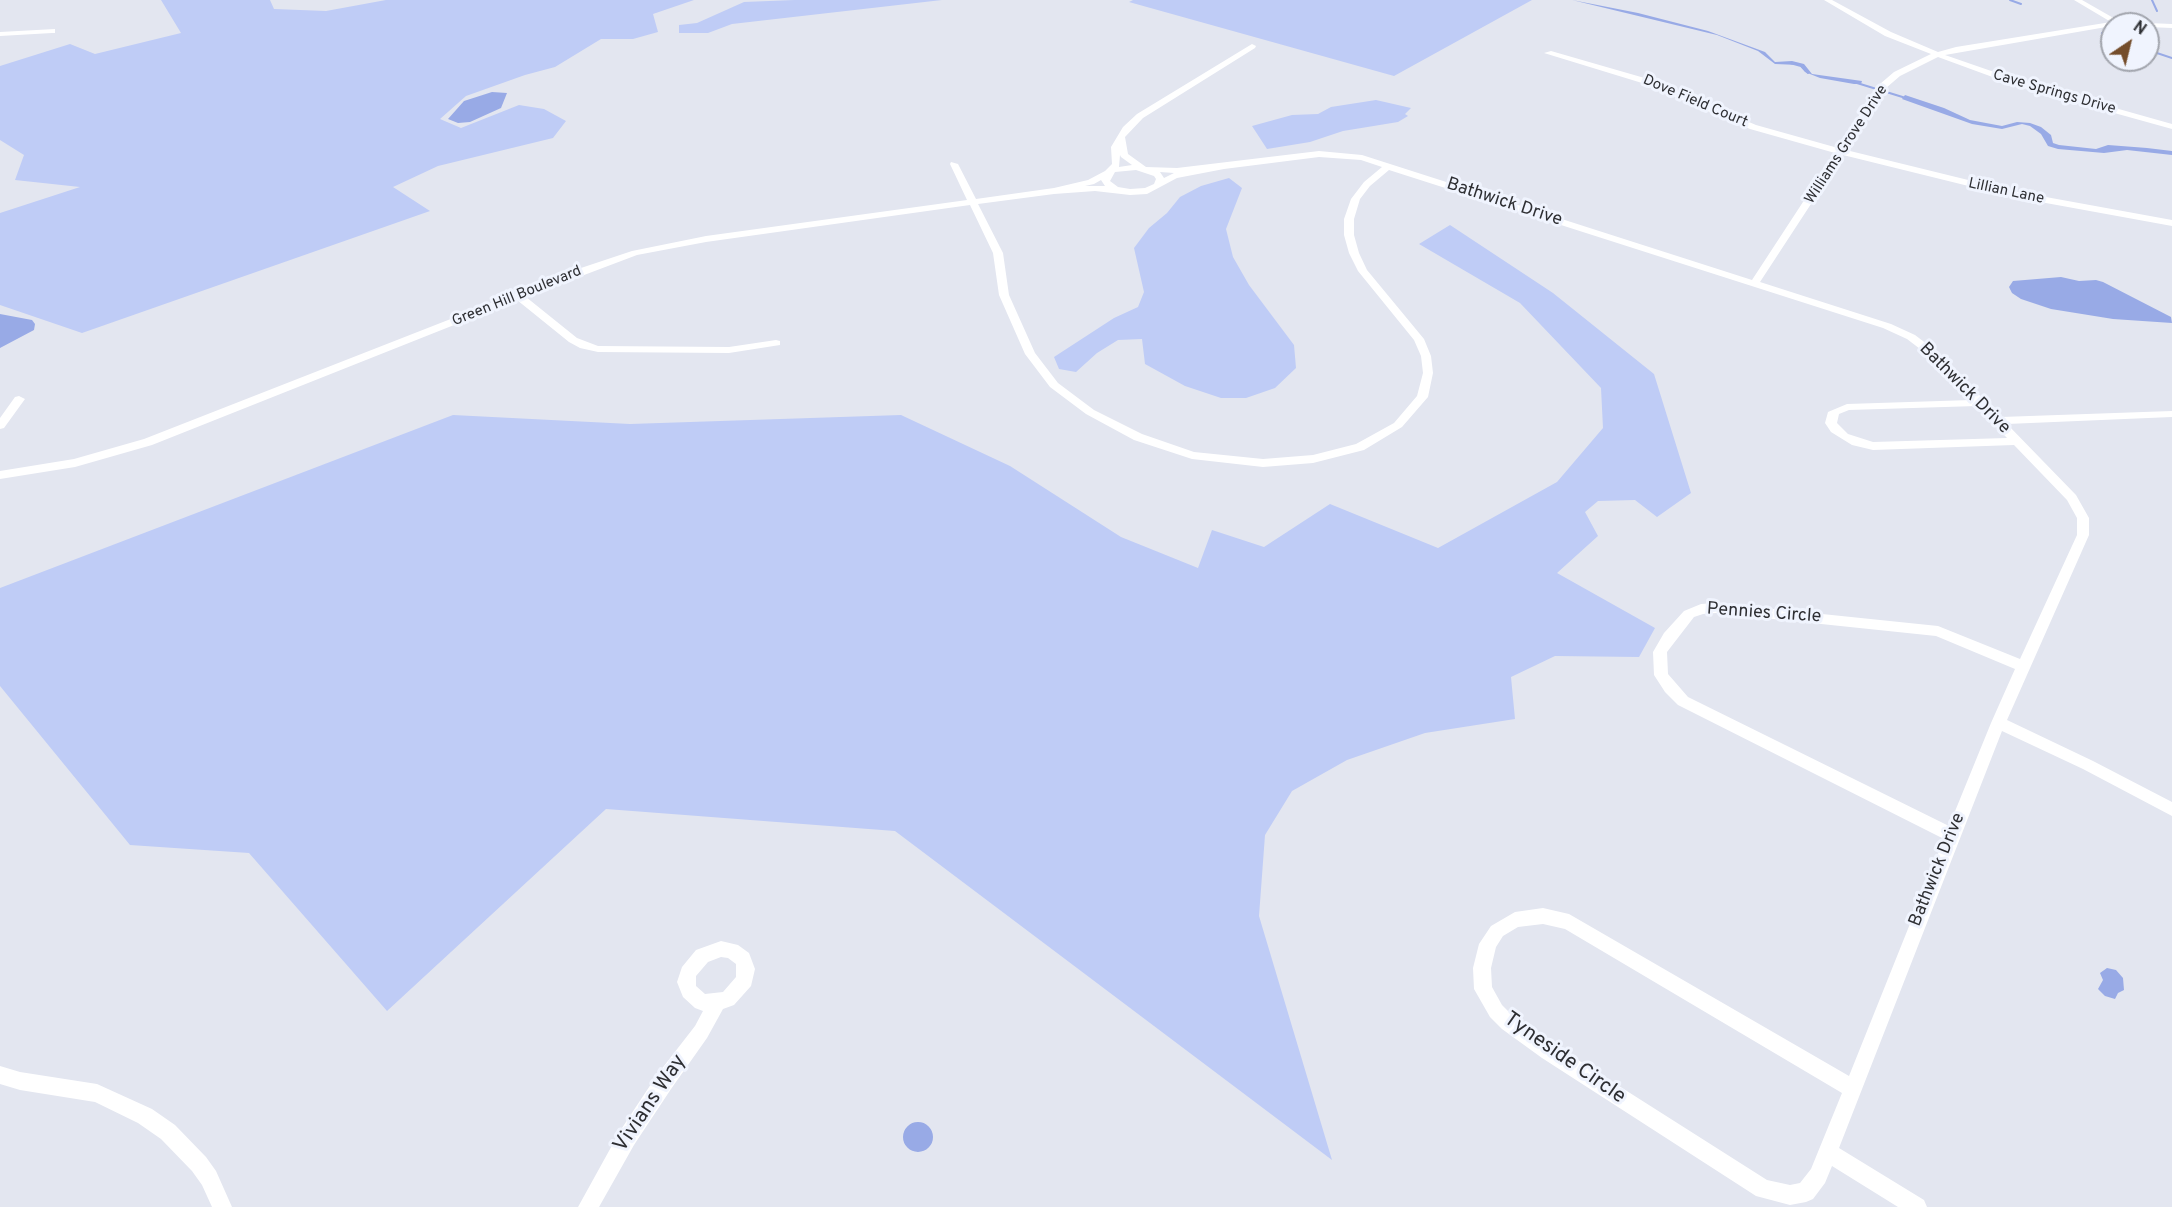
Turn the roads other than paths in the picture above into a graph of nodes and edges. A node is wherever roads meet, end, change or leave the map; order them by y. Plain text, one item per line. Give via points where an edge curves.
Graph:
1 (1827, 0) edge
2 (2077, 0) edge
3 (2100, 13) edge
4 (2100, 26) edge
5 (52, 32) dead end
6 (0, 34) edge
7 (1252, 46) dead end
8 (1548, 53) dead end
9 (1936, 55) junction
10 (1166, 88) dead end
11 (1180, 92) junction
12 (2172, 127) edge
13 (1121, 136) junction
14 (1842, 153) junction
15 (954, 164) dead end
16 (1224, 166) junction
17 (1388, 166) junction
18 (1146, 169) junction
19 (1109, 173) junction
20 (1158, 185) junction
21 (1053, 190) junction
22 (1122, 191) junction
23 (974, 202) junction
24 (2172, 224) edge
25 (1755, 283) junction
26 (519, 296) junction
27 (776, 343) dead end
28 (19, 399) dead end
29 (1979, 403) junction
30 (2172, 414) edge
31 (1997, 421) junction
32 (0, 426) edge
33 (2016, 441) junction
34 (0, 475) edge
35 (2022, 666) junction
36 (1998, 723) junction
37 (2172, 809) edge
38 (1952, 835) junction
39 (717, 1002) dead end
40 (0, 1075) edge
41 (1852, 1088) junction
42 (1828, 1152) junction
43 (222, 1207) edge
44 (588, 1207) edge
45 (1917, 1207) edge

1 - 9 street, Cave Springs Drive
2 - 3 street
4 - 9 street, Williams Grove Drive
5 - 6 street
7 - 11 street
8 - 14 street, Dove Field Court via 1645,81 1764,130
9 - 12 street, Cave Springs Drive via 2019,84
9 - 14 street, Williams Grove Drive via 1909,66 1883,87
10 - 11 street
11 - 13 street via 1133,122
13 - 18 street via 1126,157
13 - 19 street via 1115,147 1116,165
14 - 24 street, Lillian Lane via 2024,196
14 - 25 street, Williams Grove Drive
15 - 23 street
16 - 17 street, Bathwick Drive via 1326,154
16 - 18 street, Bathwick Drive via 1177,171
16 - 20 street, Bathwick Drive via 1173,176
17 - 23 street via 1356,199 1348,235 1363,271 1419,339 1428,364 1427,381 1418,404 1389,431 1353,449 1298,462 1244,462 1192,455 1121,429 1066,395 1041,370 1025,345 1004,295 998,253
17 - 25 street, Bathwick Drive
18 - 19 street, Bathwick Drive via 1125,167
18 - 20 street via 1159,176
19 - 21 street, Green Hill Boulevard via 1091,182
19 - 22 street via 1106,183
20 - 22 street, Bathwick Drive via 1143,192
21 - 22 street, Green Hill Boulevard
21 - 23 street, Green Hill Boulevard
23 - 26 street, Green Hill Boulevard via 666,246 600,264
25 - 29 street, Bathwick Drive via 1911,337 1932,353
26 - 27 street via 573,340 598,349 729,350
26 - 34 street, Green Hill Boulevard via 148,442 75,463
28 - 32 street
29 - 31 street, Bathwick Drive
29 - 33 street via 1847,407 1834,412 1831,423 1844,437 1873,446
30 - 31 street
31 - 33 street, Bathwick Drive
33 - 35 street, Bathwick Drive via 2072,498 2083,518 2083,535
35 - 36 street, Bathwick Drive
35 - 38 street, Pennies Circle via 1938,632 1716,608 1689,614 1660,652 1661,675 1683,701
36 - 37 street
36 - 38 street, Bathwick Drive
38 - 41 street, Bathwick Drive
39 - 44 street, Vivians Way via 701,1032 641,1114
40 - 43 street via 97,1093 145,1116 168,1132 199,1164
41 - 42 street, Tyneside Circle
41 - 42 street, Tyneside Circle via 1569,922 1543,916 1515,920 1497,931 1488,944 1482,968 1483,990 1501,1017 1748,1181 1777,1194 1801,1195 1813,1184
42 - 45 street

